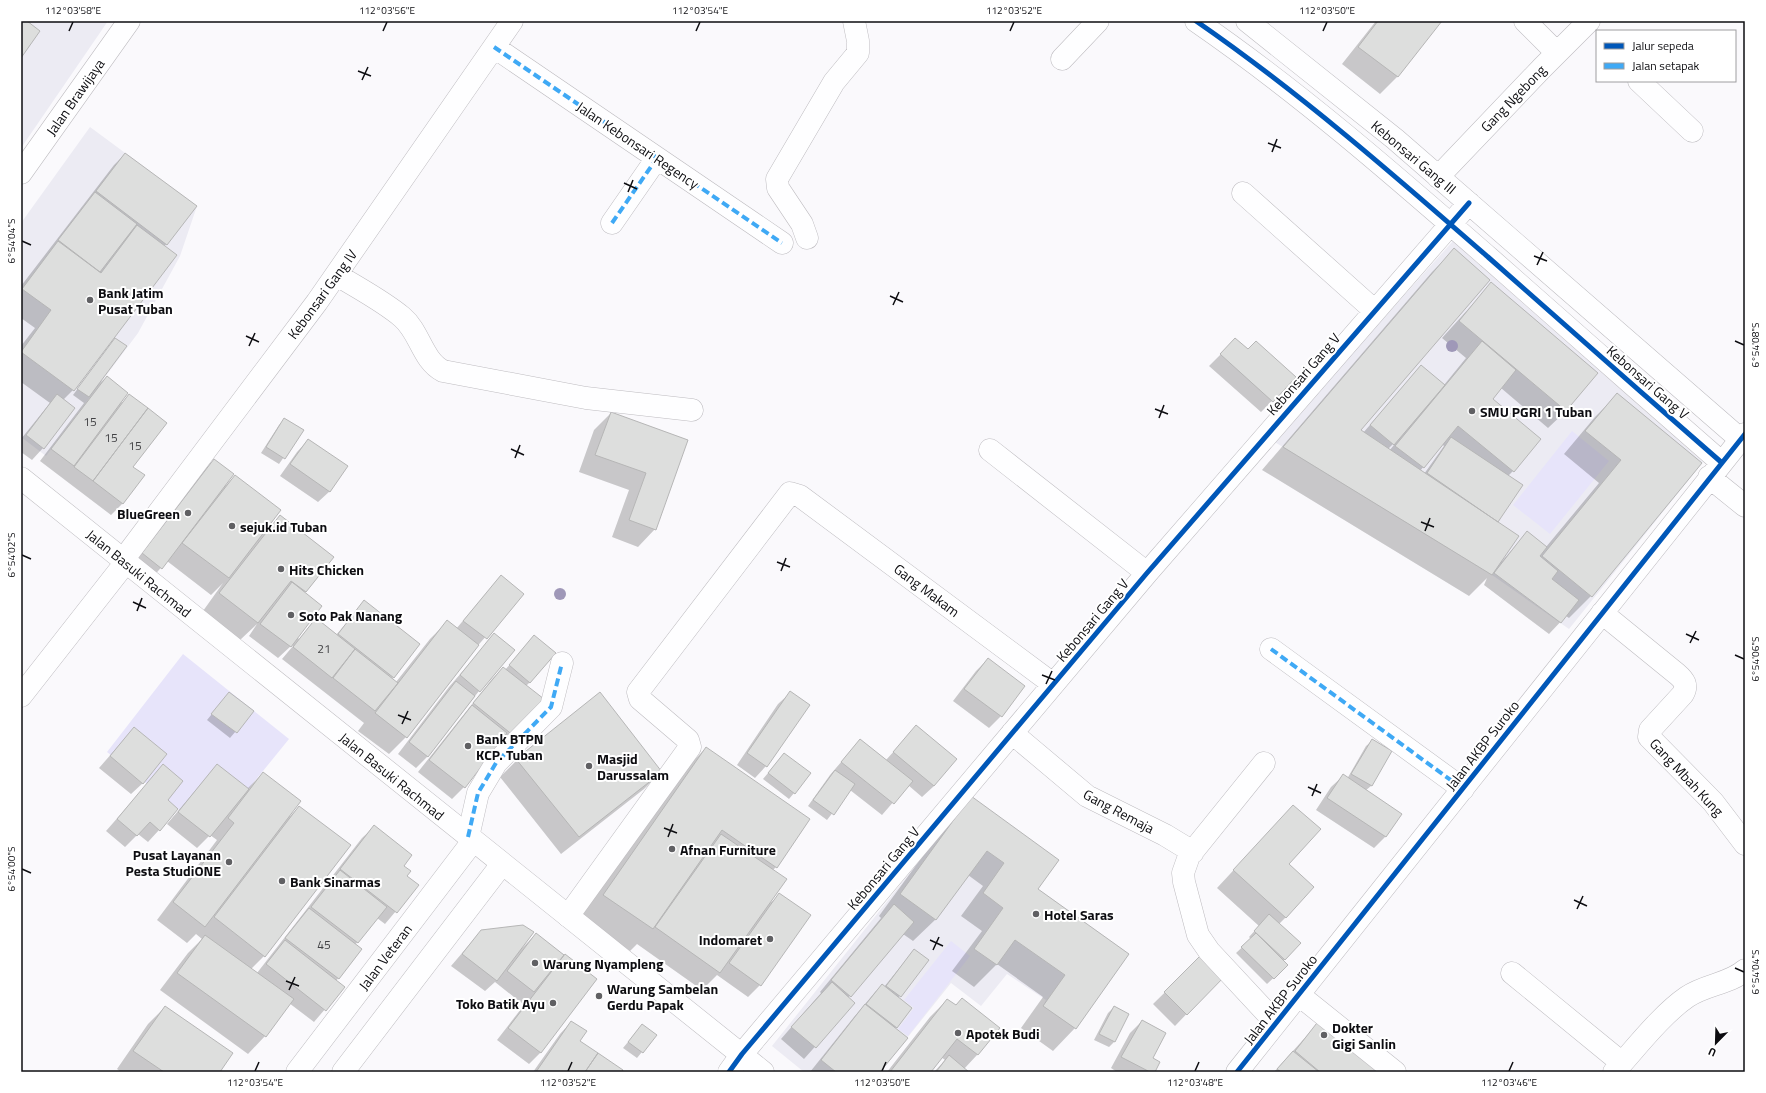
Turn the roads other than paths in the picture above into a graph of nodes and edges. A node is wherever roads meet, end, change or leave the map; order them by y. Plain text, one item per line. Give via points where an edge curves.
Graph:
1 (128, 21) edge
2 (512, 21) edge
3 (854, 21) edge
4 (1098, 21) edge
5 (1196, 21) edge
6 (1247, 21) edge
7 (1525, 21) edge
8 (1590, 27) edge
9 (494, 47) junction
10 (1557, 53) junction
11 (1062, 60) dead end
12 (1640, 82) edge
13 (1692, 131) dead end
14 (657, 158) junction
15 (21, 173) edge
16 (1438, 177) junction
17 (1243, 193) dead end
18 (1469, 203) junction
19 (612, 223) dead end
20 (1450, 224) junction
21 (807, 238) dead end
22 (782, 243) dead end
23 (337, 275) junction
24 (1375, 311) junction
25 (1635, 348) junction
26 (1616, 370) junction
27 (692, 410) dead end
28 (1742, 436) edge
29 (990, 450) dead end
30 (1715, 470) junction
31 (21, 478) edge
32 (1745, 506) edge
33 (124, 561) junction
34 (1147, 573) junction
35 (1602, 613) junction
36 (1271, 649) dead end
37 (562, 663) dead end
38 (1053, 684) junction
39 (21, 696) edge
40 (1012, 733) junction
41 (1264, 763) dead end
42 (1463, 789) junction
43 (471, 839) junction
44 (1745, 844) edge
45 (1193, 852) junction
46 (502, 864) junction
47 (568, 916) junction
48 (1745, 970) edge
49 (1512, 973) dead end
50 (1299, 995) junction
51 (1276, 1023) junction
52 (742, 1054) junction
53 (1618, 1068) edge
54 (297, 1072) edge
55 (343, 1072) edge
56 (729, 1072) edge
57 (764, 1072) edge
58 (1237, 1072) edge
59 (1395, 1072) edge

1 - 15 street, Jalan Brawijaya
2 - 9 street, Kebonsari Gang IV
3 - 21 street via 858,53 834,82 778,179 778,188 802,224
4 - 11 street
5 - 20 street, Kebonsari Gang V via 1299,98
6 - 16 street, Kebonsari Gang III
7 - 10 street
8 - 10 street, Gang Ngebong
9 - 14 street, Jalan Kebonsari Regency
9 - 23 street, Kebonsari Gang IV
10 - 16 street, Gang Ngebong
12 - 13 street
14 - 19 street
14 - 22 street, Jalan Kebonsari Regency
16 - 18 street, Kebonsari Gang III
17 - 24 street
18 - 20 street, Kebonsari Gang V
18 - 25 street, Kebonsari Gang III
20 - 24 street, Kebonsari Gang V
20 - 26 street, Kebonsari Gang V
23 - 27 street via 402,317 412,328 427,356 443,371 586,398
23 - 33 street, Kebonsari Gang IV
24 - 34 street, Kebonsari Gang V
25 - 26 street
25 - 28 street, Kebonsari Gang III
26 - 30 street, Kebonsari Gang V
28 - 30 street, Jalan AKBP Suroko
29 - 34 street
30 - 32 street, Kebonsari Gang V
30 - 35 street, Jalan AKBP Suroko
31 - 33 street, Jalan Basuki Rachmad
33 - 39 street, Kebonsari Gang IV
33 - 43 street, Jalan Basuki Rachmad
34 - 38 street, Kebonsari Gang V
35 - 42 street, Jalan AKBP Suroko
35 - 44 street, Gang Mbah Kung via 1684,682 1685,691 1650,730 1649,737 1713,802
36 - 42 street
37 - 43 street via 550,707 496,763 478,793
38 - 40 street, Kebonsari Gang V
38 - 47 street, Gang Makam via 800,496 793,492 786,495 638,692 640,699 691,744
40 - 45 street, Gang Remaja via 1087,796
40 - 52 street, Kebonsari Gang V
41 - 45 street
42 - 50 street, Jalan AKBP Suroko
43 - 46 street, Jalan Basuki Rachmad
43 - 54 street, Jalan Veteran
45 - 51 street via 1186,862 1183,878 1184,890 1198,935 1209,951
46 - 47 street, Jalan Basuki Rachmad
46 - 55 street
47 - 52 street, Jalan Basuki Rachmad
48 - 53 street via 1736,978 1708,986 1686,998
49 - 53 street
50 - 51 street, Jalan AKBP Suroko
50 - 59 street
51 - 58 street, Jalan AKBP Suroko
52 - 56 street, Kebonsari Gang V
52 - 57 street, Jalan Basuki Rachmad

